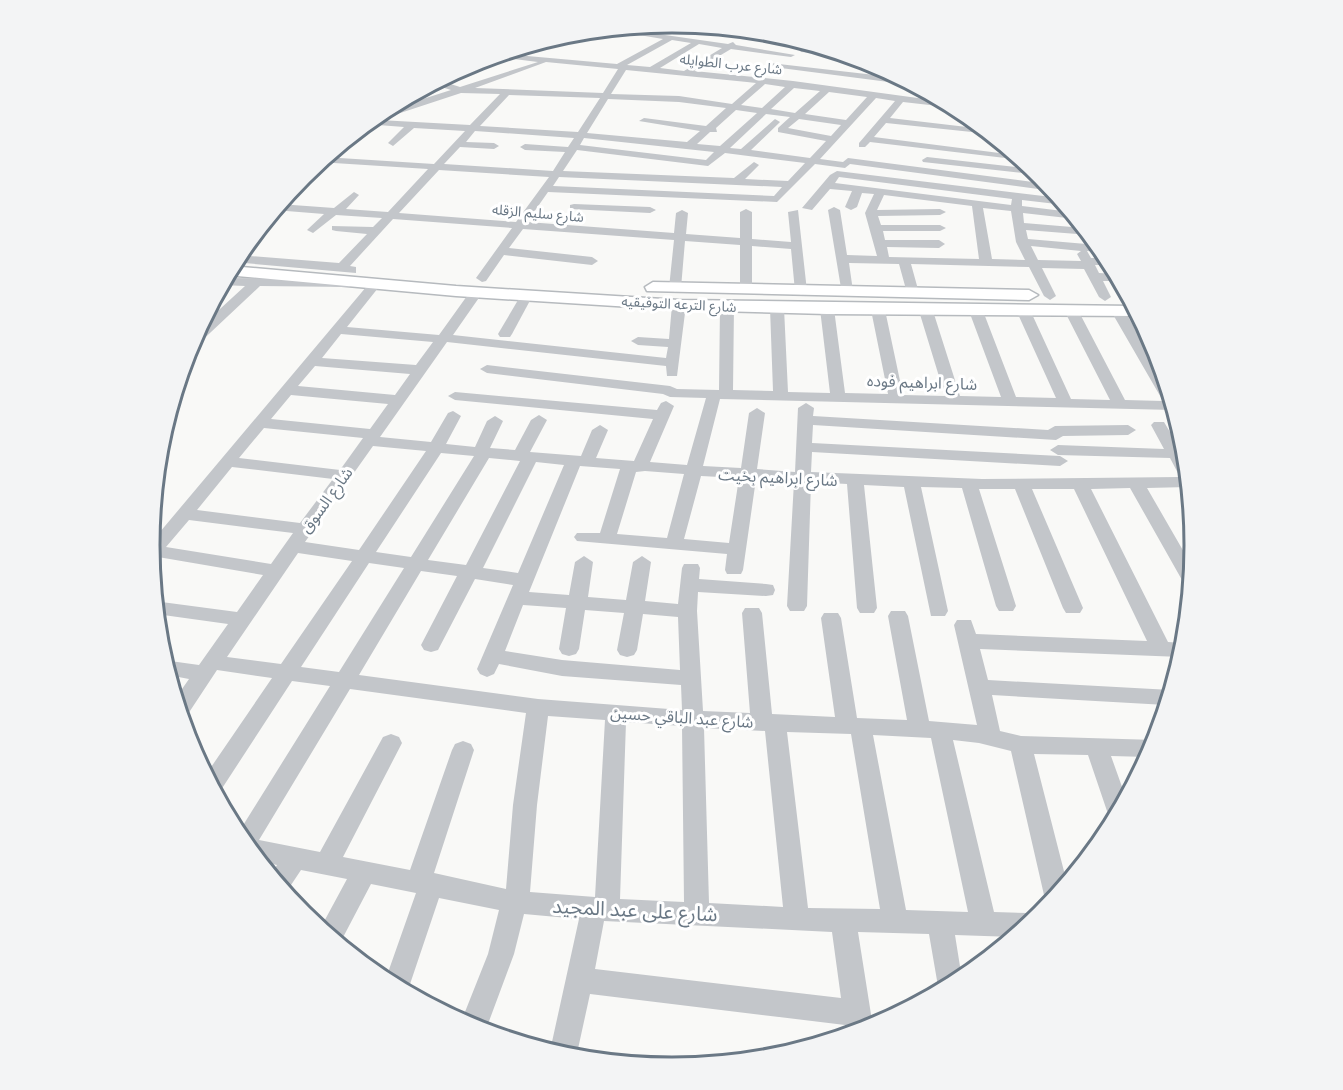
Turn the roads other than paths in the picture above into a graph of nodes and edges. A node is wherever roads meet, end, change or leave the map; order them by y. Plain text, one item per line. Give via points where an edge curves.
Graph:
1 (675, 33) edge
2 (642, 34) edge
3 (724, 36) edge
4 (671, 38) junction
5 (740, 39) junction
6 (698, 42) junction
7 (729, 46) junction
8 (756, 50) junction
9 (801, 50) joint
10 (769, 52) junction
11 (746, 56) dead end
12 (517, 57) edge
13 (789, 57) junction
14 (551, 60) junction
15 (839, 64) edge
16 (773, 65) junction
17 (621, 67) junction
18 (651, 69) junction
19 (861, 70) edge
20 (686, 73) junction
21 (698, 74) junction
22 (722, 74) junction
23 (794, 74) dead end
24 (856, 75) junction
25 (876, 76) edge
26 (747, 79) junction
27 (763, 81) junction
28 (592, 82) dead end
29 (692, 82) dead end
30 (523, 83) dead end
31 (781, 83) junction
32 (793, 84) junction
33 (446, 86) edge
34 (898, 86) edge
35 (814, 87) junction
36 (828, 89) junction
37 (460, 90) junction
38 (841, 91) junction
39 (511, 92) junction
40 (729, 92) dead end
41 (584, 94) junction
42 (747, 94) junction
43 (607, 95) junction
44 (874, 95) junction
45 (886, 96) junction
46 (902, 98) junction
47 (701, 101) junction
48 (921, 101) joint
49 (928, 102) edge
50 (735, 106) junction
51 (408, 107) edge
52 (693, 108) dead end
53 (765, 110) junction
54 (892, 110) junction
55 (655, 112) dead end
56 (798, 115) junction
57 (956, 119) edge
58 (883, 120) junction
59 (644, 121) dead end
60 (383, 122) edge
61 (412, 124) junction
62 (670, 124) junction
63 (845, 126) junction
64 (473, 128) junction
65 (707, 129) junction
66 (875, 130) junction
67 (971, 130) edge
68 (583, 134) junction
69 (739, 134) junction
70 (786, 137) junction
71 (628, 138) junction
72 (833, 139) junction
73 (867, 139) junction
74 (646, 140) junction
75 (393, 143) dead end
76 (988, 143) edge
77 (457, 144) junction
78 (690, 145) junction
79 (494, 146) dead end
80 (525, 147) dead end
81 (573, 148) junction
82 (724, 148) junction
83 (745, 151) junction
84 (857, 151) junction
85 (615, 152) junction
86 (641, 155) junction
87 (1004, 156) edge
88 (670, 158) junction
89 (333, 161) edge
90 (814, 161) junction
91 (754, 165) dead end
92 (1016, 166) edge
93 (632, 167) dead end
94 (843, 167) junction
95 (435, 168) junction
96 (779, 168) dead end
97 (804, 171) junction
98 (665, 172) dead end
99 (1022, 172) edge
100 (556, 174) junction
101 (736, 182) junction
102 (792, 184) junction
103 (827, 185) junction
104 (545, 189) junction
105 (858, 189) junction
106 (1040, 189) edge
107 (1019, 191) junction
108 (602, 192) junction
109 (880, 192) junction
110 (893, 194) junction
111 (354, 195) dead end
112 (711, 197) junction
113 (737, 198) junction
114 (1048, 198) edge
115 (887, 206) dead end
116 (941, 206) junction
117 (977, 206) junction
118 (574, 207) dead end
119 (851, 207) dead end
120 (286, 208) edge
121 (599, 208) junction
122 (808, 208) dead end
123 (731, 209) dead end
124 (705, 210) dead end
125 (834, 210) dead end
126 (1017, 211) junction
127 (334, 212) junction
128 (746, 212) dead end
129 (794, 212) dead end
130 (682, 213) dead end
131 (872, 213) junction
132 (1063, 215) edge
133 (390, 216) junction
134 (1018, 226) junction
135 (518, 227) junction
136 (336, 228) dead end
137 (875, 228) junction
138 (940, 228) junction
139 (313, 230) dead end
140 (375, 231) junction
141 (1076, 231) edge
142 (639, 236) junction
143 (679, 239) junction
144 (1022, 242) junction
145 (880, 243) junction
146 (746, 244) junction
147 (939, 244) junction
148 (797, 246) junction
149 (1079, 247) junction
150 (1088, 248) edge
151 (501, 252) junction
152 (842, 259) junction
153 (884, 260) junction
154 (904, 260) junction
155 (246, 261) edge
156 (592, 261) dead end
157 (944, 261) junction
158 (1034, 262) junction
159 (1087, 263) junction
160 (1098, 263) edge
161 (243, 266) edge
162 (986, 266) junction
163 (239, 271) edge
164 (359, 276) junction
165 (1095, 278) junction
166 (1108, 278) edge
167 (232, 282) edge
168 (256, 283) junction
169 (479, 285) junction
170 (746, 289) junction
171 (801, 291) junction
172 (826, 291) junction
173 (847, 291) junction
174 (913, 293) junction
175 (625, 294) junction
176 (527, 295) junction
177 (677, 296) junction
178 (1050, 296) junction
179 (1106, 297) junction
180 (1123, 304) edge
181 (727, 306) junction
182 (777, 308) junction
183 (827, 309) junction
184 (878, 310) junction
185 (926, 311) junction
186 (976, 311) junction
187 (1024, 312) junction
188 (1072, 312) junction
189 (208, 327) edge
190 (337, 330) junction
191 (443, 339) junction
192 (503, 339) junction
193 (638, 341) dead end
194 (675, 343) junction
195 (1144, 346) edge
196 (559, 351) junction
197 (311, 362) junction
198 (673, 363) junction
199 (420, 370) junction
200 (544, 375) junction
201 (474, 385) junction
202 (288, 390) junction
203 (670, 392) junction
204 (720, 395) junction
205 (781, 397) junction
206 (806, 397) junction
207 (838, 398) junction
208 (895, 399) junction
209 (399, 400) junction
210 (954, 401) junction
211 (529, 403) junction
212 (1011, 403) junction
213 (1058, 404) junction
214 (1120, 405) junction
215 (1164, 406) edge
216 (757, 413) dead end
217 (664, 415) junction
218 (453, 416) dead end
219 (539, 420) dead end
220 (807, 420) junction
221 (495, 421) dead end
222 (260, 423) junction
223 (897, 425) junction
224 (1159, 425) dead end
225 (600, 430) dead end
226 (1128, 430) dead end
227 (371, 438) junction
228 (1057, 444) junction
229 (1174, 446) edge
230 (805, 447) junction
231 (436, 448) junction
232 (482, 452) junction
233 (902, 452) junction
234 (1175, 454) edge
235 (525, 457) junction
236 (228, 462) junction
237 (580, 462) junction
238 (634, 467) junction
239 (692, 471) junction
240 (344, 475) junction
241 (748, 476) junction
242 (802, 478) junction
243 (855, 481) junction
244 (1179, 482) edge
245 (909, 483) junction
246 (1136, 484) junction
247 (969, 485) junction
248 (1022, 485) junction
249 (1072, 486) junction
250 (184, 514) junction
251 (305, 530) junction
252 (583, 537) dead end
253 (607, 539) junction
254 (160, 543) edge
255 (674, 544) junction
256 (293, 546) junction
257 (737, 549) junction
258 (160, 554) edge
259 (363, 556) junction
260 (584, 562) dead end
261 (642, 562) dead end
262 (417, 564) junction
263 (1183, 566) edge
264 (734, 570) dead end
265 (276, 571) junction
266 (471, 572) junction
267 (521, 589) junction
268 (766, 590) dead end
269 (577, 602) junction
270 (797, 606) dead end
271 (1006, 606) dead end
272 (634, 607) junction
273 (164, 608) edge
274 (867, 608) dead end
275 (1072, 608) dead end
276 (687, 611) junction
277 (938, 611) dead end
278 (752, 613) dead end
279 (898, 616) dead end
280 (831, 618) dead end
281 (242, 619) junction
282 (431, 645) dead end
283 (569, 649) dead end
284 (1161, 649) junction
285 (627, 650) dead end
286 (1173, 650) edge
287 (174, 667) edge
288 (208, 668) junction
289 (287, 673) junction
290 (689, 678) junction
291 (343, 681) junction
292 (979, 687) junction
293 (1160, 697) edge
294 (184, 702) edge
295 (538, 708) junction
296 (616, 713) junction
297 (693, 719) junction
298 (768, 723) junction
299 (854, 727) junction
300 (930, 730) junction
301 (991, 736) junction
302 (391, 743) dead end
303 (1021, 745) junction
304 (1096, 746) junction
305 (1142, 748) edge
306 (464, 750) dead end
307 (216, 779) edge
308 (1115, 800) edge
309 (250, 835) edge
310 (261, 851) edge
311 (295, 857) junction
312 (327, 863) junction
313 (365, 870) junction
314 (282, 878) edge
315 (426, 882) junction
316 (1055, 885) edge
317 (516, 902) junction
318 (600, 909) junction
319 (697, 914) junction
320 (797, 919) junction
321 (843, 920) junction
322 (895, 921) junction
323 (940, 922) junction
324 (984, 924) junction
325 (1015, 925) edge
326 (334, 930) edge
327 (948, 975) edge
328 (399, 978) edge
329 (579, 980) junction
330 (477, 1018) edge
331 (857, 1022) edge
332 (859, 1022) edge
333 (565, 1046) edge

1 - 4 street
2 - 4 street
3 - 5 street
4 - 6 street
4 - 17 street
5 - 7 street
5 - 10 street via 777,45
6 - 7 street
6 - 18 street
7 - 8 street
7 - 20 street
8 - 10 street
8 - 11 street
9 - 13 street
9 - 15 street
10 - 13 street
12 - 14 street, شارع عرب الطوايله
13 - 15 street
13 - 16 street
14 - 17 street, شارع عرب الطوايله
14 - 37 street
15 - 16 street
15 - 24 street
15 - 35 street
16 - 26 street
17 - 18 street, شارع عرب الطوايله
17 - 43 street, شارع السوق
18 - 20 street, شارع عرب الطوايله
19 - 24 street
20 - 21 street, شارع عرب الطوايله
21 - 22 street, شارع عرب الطوايله
21 - 29 street
22 - 26 street, شارع عرب الطوايله
22 - 47 street
23 - 31 street
24 - 25 street
24 - 38 street
26 - 27 street, شارع عرب الطوايله
27 - 31 street, شارع عرب الطوايله
27 - 42 street
28 - 41 street
30 - 39 street
31 - 32 street, شارع عرب الطوايله
32 - 35 street, شارع عرب الطوايله
32 - 53 street
33 - 37 street
34 - 45 street
35 - 36 street, شارع عرب الطوايله
36 - 38 street, شارع عرب الطوايله
36 - 56 street
37 - 39 street
37 - 51 street
38 - 44 street, شارع عرب الطوايله
39 - 41 street
39 - 64 street
40 - 42 street
41 - 43 street
42 - 50 street
43 - 47 street via 683,94
43 - 68 street, شارع السوق
44 - 45 street, شارع عرب الطوايله
44 - 63 street via 859,105
45 - 46 street, شارع عرب الطوايله
46 - 48 street, شارع عرب الطوايله
46 - 54 street
47 - 50 street
47 - 52 street
48 - 49 street, شارع عرب الطوايله
50 - 53 street
50 - 65 street
53 - 56 street
53 - 69 street
54 - 57 street
54 - 58 street
55 - 62 street via 684,116
56 - 63 street
56 - 70 street
58 - 66 street
58 - 67 street
59 - 62 street
60 - 61 street
61 - 64 street
61 - 75 street
62 - 65 street
62 - 74 street
63 - 70 street
63 - 72 street
64 - 68 street
64 - 77 street
65 - 69 street
65 - 78 street
66 - 73 street
66 - 76 street
68 - 71 street
68 - 81 street, شارع السوق
69 - 82 street
70 - 72 street
70 - 83 street
70 - 83 street via 771,121
70 - 90 street
71 - 74 street
71 - 85 street
72 - 90 street via 817,150
73 - 84 street
73 - 87 street
74 - 78 street
77 - 79 street
77 - 95 street
78 - 82 street
80 - 81 street
81 - 85 street
81 - 100 street, شارع السوق
82 - 83 street
82 - 88 street via 708,163
84 - 92 street
84 - 94 street
85 - 86 street
86 - 88 street
86 - 93 street
88 - 98 street
89 - 95 street
90 - 94 street
90 - 97 street
91 - 101 street
94 - 103 street
94 - 107 street
94 - 107 street
95 - 100 street
95 - 133 street
96 - 97 street
97 - 102 street
99 - 107 street
100 - 101 street
100 - 104 street, شارع السوق
101 - 102 street
102 - 113 street via 778,199
103 - 105 street
103 - 122 street
104 - 108 street
104 - 135 street, شارع السوق
105 - 109 street
105 - 119 street
106 - 107 street
107 - 114 street
107 - 126 street
108 - 112 street
108 - 121 street
109 - 110 street
109 - 131 street via 871,207
110 - 115 street
110 - 116 street
111 - 127 street
112 - 113 street
112 - 124 street
113 - 123 street
116 - 117 street
116 - 131 street
116 - 138 street
117 - 126 street
117 - 162 street
118 - 121 street
120 - 127 street, شارع سليم الزقله
121 - 142 street via 625,205 649,214
125 - 152 street
126 - 132 street
126 - 134 street
127 - 133 street, شارع سليم الزقله
127 - 139 street
128 - 146 street
129 - 148 street
130 - 143 street
131 - 137 street
133 - 135 street, شارع سليم الزقله
133 - 140 street
134 - 141 street
134 - 144 street
135 - 142 street, شارع سليم الزقله
135 - 151 street, شارع السوق
136 - 140 street
137 - 138 street
137 - 145 street
138 - 147 street
140 - 164 street
142 - 143 street, شارع سليم الزقله
143 - 146 street, شارع سليم الزقله
143 - 177 street
144 - 149 street
144 - 158 street
145 - 147 street
145 - 153 street
146 - 148 street, شارع سليم الزقله
146 - 170 street
147 - 157 street
148 - 171 street
149 - 150 street
149 - 159 street
151 - 156 street
151 - 169 street, شارع السوق
152 - 153 street
152 - 173 street
153 - 154 street
154 - 157 street
154 - 174 street
155 - 164 street, شارع الترعه التوفيقيه
157 - 162 street
158 - 159 street
158 - 162 street
158 - 178 street
159 - 160 street
159 - 165 street
161 - 164 main road
163 - 164 main road
164 - 168 street, شارع الترعه التوفيقيه via 336,284
164 - 169 main road, شارع الترعه التوفيقيه
164 - 190 street
165 - 166 street
165 - 179 street
167 - 168 street, شارع الترعه التوفيقيه
168 - 189 street
169 - 175 main road, شارع الترعه التوفيقيه
169 - 176 main road, شارع الترعه التوفيقيه
169 - 191 street, شارع السوق
170 - 171 main road, شارع الترعه التوفيقيه
170 - 177 main road, شارع الترعه التوفيقيه
171 - 172 main road, شارع الترعه التوفيقيه
172 - 173 main road, شارع الترعه التوفيقيه
172 - 183 main road
173 - 174 main road, شارع الترعه التوفيقيه
174 - 178 main road, شارع الترعه التوفيقيه
175 - 176 main road, شارع الترعه التوفيقيه
175 - 177 main road, شارع الترعه التوفيقيه
176 - 192 street
177 - 181 main road, شارع الترعه التوفيقيه
177 - 194 street
178 - 179 main road, شارع الترعه التوفيقيه
179 - 180 main road, شارع الترعه التوفيقيه
180 - 188 main road, شارع الترعه التوفيقيه
180 - 195 street
181 - 182 main road, شارع الترعه التوفيقيه
181 - 204 street
182 - 183 main road, شارع الترعه التوفيقيه
182 - 205 street
183 - 184 main road, شارع الترعه التوفيقيه
183 - 207 street
184 - 185 main road, شارع الترعه التوفيقيه
184 - 208 street
185 - 186 main road, شارع الترعه التوفيقيه
185 - 210 street
186 - 187 main road, شارع الترعه التوفيقيه
186 - 212 street
187 - 188 main road, شارع الترعه التوفيقيه
187 - 213 street
188 - 214 street
190 - 191 street
190 - 197 street
191 - 192 street
191 - 199 street, شارع السوق
192 - 196 street
192 - 201 street
193 - 194 street
194 - 198 street
196 - 198 street
196 - 200 street
197 - 199 street
197 - 202 street
198 - 203 street
199 - 209 street, شارع السوق
200 - 201 street, شارع ابراهيم فوده
200 - 203 street, شارع ابراهيم فوده
200 - 211 street
201 - 211 street
202 - 209 street
202 - 222 street
203 - 204 street, شارع ابراهيم فوده
203 - 217 street
204 - 205 street, شارع ابراهيم فوده
204 - 239 street
205 - 206 street, شارع ابراهيم فوده
206 - 207 street, شارع ابراهيم فوده
206 - 220 street
207 - 208 street, شارع ابراهيم فوده
208 - 210 street, شارع ابراهيم فوده
208 - 223 street
209 - 227 street, شارع السوق
210 - 212 street, شارع ابراهيم فوده
211 - 217 street
212 - 213 street, شارع ابراهيم فوده
213 - 214 street, شارع ابراهيم فوده
213 - 228 street
214 - 215 street, شارع ابراهيم فوده
216 - 241 street
217 - 238 street
218 - 231 street
219 - 235 street
220 - 223 street
220 - 230 street
221 - 232 street
222 - 227 street, شارع ابراهيم بخيت
222 - 236 street
223 - 228 street
223 - 233 street
224 - 229 street
225 - 237 street
226 - 228 street
227 - 231 street, شارع ابراهيم بخيت
227 - 240 street, شارع السوق
228 - 233 street
228 - 234 street
228 - 249 street
230 - 233 street
230 - 242 street
231 - 232 street, شارع ابراهيم بخيت
231 - 259 street
232 - 235 street, شارع ابراهيم بخيت
232 - 262 street
233 - 245 street
235 - 237 street, شارع ابراهيم بخيت
235 - 266 street
236 - 240 street
236 - 250 street
237 - 238 street, شارع ابراهيم بخيت
237 - 267 street
238 - 239 street, شارع ابراهيم بخيت
238 - 253 street
239 - 241 street, شارع ابراهيم بخيت
239 - 255 street
240 - 251 street, شارع السوق
241 - 242 street, شارع ابراهيم بخيت
241 - 257 street
242 - 243 street, شارع ابراهيم بخيت
242 - 270 street
243 - 245 street, شارع ابراهيم بخيت
243 - 274 street
244 - 246 street, شارع ابراهيم بخيت
245 - 247 street, شارع ابراهيم بخيت
245 - 277 street
246 - 249 street, شارع ابراهيم بخيت
246 - 263 street
247 - 248 street, شارع ابراهيم بخيت
247 - 271 street
248 - 249 street, شارع ابراهيم بخيت
248 - 275 street
249 - 284 street
250 - 251 street
250 - 254 street
251 - 256 street, شارع السوق
252 - 253 street
253 - 255 street
255 - 257 street
256 - 259 street
256 - 265 street, شارع السوق
257 - 264 street
258 - 265 street
259 - 262 street
259 - 289 street
260 - 269 street
261 - 272 street
262 - 266 street
262 - 291 street
265 - 281 street, شارع السوق
266 - 267 street
266 - 282 street
267 - 269 street
267 - 290 street via 490,662
268 - 276 street via 690,577
269 - 272 street
269 - 283 street
272 - 276 street
272 - 285 street
273 - 281 street
276 - 290 street
278 - 298 street
279 - 300 street
280 - 299 street
281 - 288 street, شارع السوق
284 - 286 street
284 - 292 street via 966,633
287 - 288 street, شارع عبد الباقي حسين
288 - 289 street, شارع عبد الباقي حسين
288 - 294 street, شارع السوق
289 - 291 street, شارع عبد الباقي حسين
289 - 307 street
290 - 297 street
291 - 295 street, شارع عبد الباقي حسين
291 - 309 street
292 - 293 street
292 - 301 street
295 - 296 street, شارع عبد الباقي حسين
295 - 317 street
296 - 297 street, شارع عبد الباقي حسين
296 - 318 street
297 - 298 street, شارع عبد الباقي حسين
297 - 319 street
298 - 299 street, شارع عبد الباقي حسين
298 - 320 street
299 - 300 street, شارع عبد الباقي حسين
299 - 322 street
300 - 301 street, شارع عبد الباقي حسين
300 - 324 street
301 - 303 street, شارع عبد الباقي حسين
302 - 312 street
303 - 304 street, شارع عبد الباقي حسين
303 - 316 street
304 - 305 street, شارع عبد الباقي حسين
304 - 308 street
306 - 315 street
310 - 311 street, شارع على عبد المجيد
311 - 312 street, شارع على عبد المجيد
311 - 314 street
312 - 313 street, شارع على عبد المجيد
313 - 315 street, شارع على عبد المجيد
313 - 326 street
315 - 317 street, شارع على عبد المجيد
315 - 328 street
317 - 318 street, شارع على عبد المجيد
317 - 330 street
318 - 319 street, شارع على عبد المجيد
318 - 329 street
319 - 320 street, شارع على عبد المجيد
320 - 321 street, شارع على عبد المجيد
321 - 322 street, شارع على عبد المجيد
321 - 332 street
322 - 323 street, شارع على عبد المجيد
323 - 324 street, شارع على عبد المجيد
323 - 327 street
324 - 325 street, شارع على عبد المجيد
329 - 331 street
329 - 333 street

